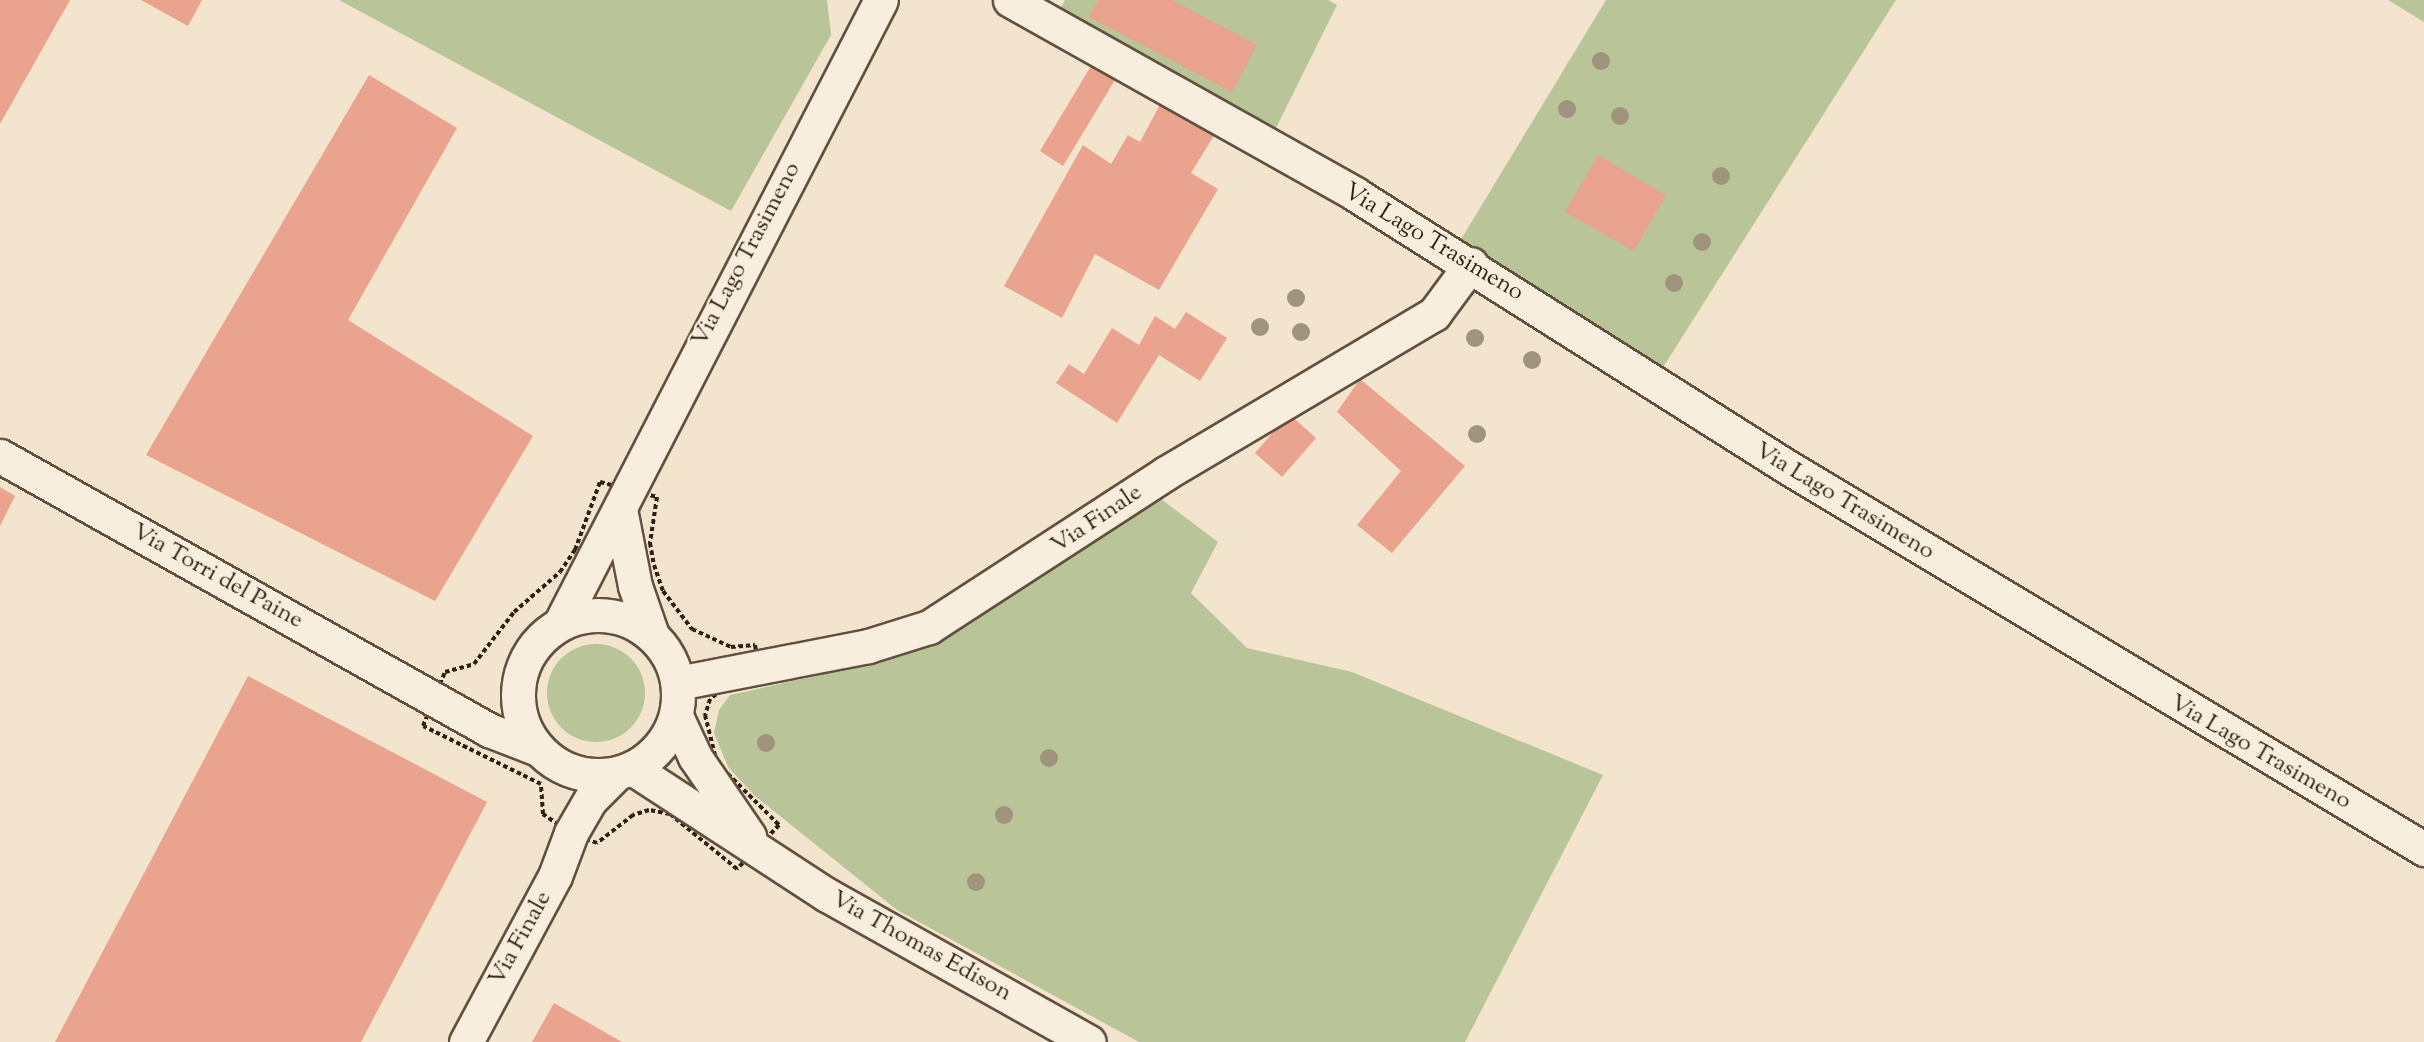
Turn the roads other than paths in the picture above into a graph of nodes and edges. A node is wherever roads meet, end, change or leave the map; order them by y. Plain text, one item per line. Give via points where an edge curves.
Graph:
1 (881, 0) edge
2 (1010, 0) edge
3 (1471, 264) junction
4 (0, 456) edge
5 (624, 500) junction
6 (561, 622) junction
7 (652, 635) junction
8 (519, 676) junction
9 (678, 683) junction
10 (434, 699) junction
11 (676, 716) junction
12 (547, 757) junction
13 (624, 771) junction
14 (571, 833) junction
15 (757, 847) junction
16 (2424, 849) edge
17 (466, 1042) edge
18 (1089, 1042) edge

1 - 5 street, Via Lago Trasimeno
2 - 3 street, Via Lago Trasimeno via 1270,145
3 - 9 street, Via Finale via 1434,314 1175,467 929,627
3 - 16 street, Via Lago Trasimeno via 1819,487
4 - 10 street, Via Torri del Paine
5 - 6 street, Via Lago Trasimeno
5 - 7 street via 635,586
6 - 7 street via 609,615
6 - 8 street via 537,642
7 - 9 street via 669,657
8 - 10 street, Via Torri del Paine via 509,693 494,703
8 - 12 street via 517,702
9 - 11 street
10 - 12 street, Via Torri del Paine
11 - 13 street via 652,755
11 - 15 street, Via Thomas Edison via 695,757
12 - 13 street via 596,776
12 - 14 street, Via Finale via 571,792
13 - 14 street, Via Finale via 591,799
13 - 15 street, Via Thomas Edison
14 - 17 street, Via Finale via 555,876
15 - 18 street, Via Thomas Edison via 827,895

